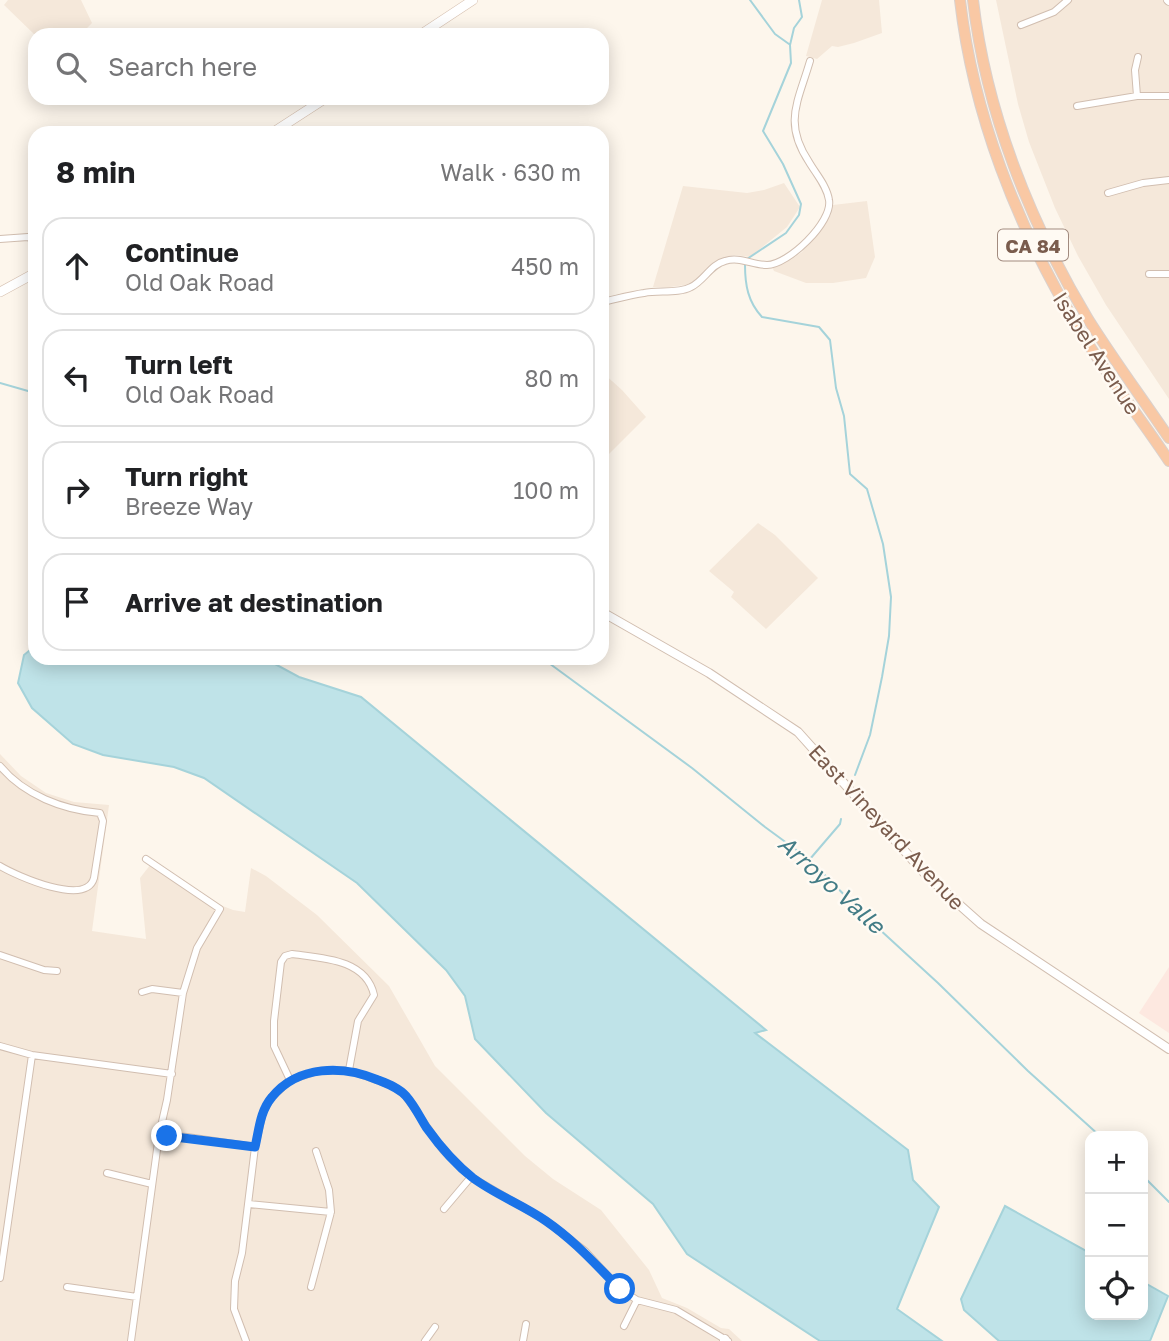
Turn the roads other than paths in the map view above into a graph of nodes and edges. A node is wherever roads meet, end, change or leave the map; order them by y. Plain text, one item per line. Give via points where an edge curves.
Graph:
1 (473, 0) edge
2 (960, 0) edge
3 (973, 0) edge
4 (1068, 0) edge
5 (1021, 25) dead end
6 (431, 28) edge
7 (1138, 57) dead end
8 (810, 61) dead end
9 (1137, 96) junction
10 (1169, 96) edge
11 (315, 105) edge
12 (1077, 106) dead end
13 (283, 126) edge
14 (1169, 180) edge
15 (1108, 193) dead end
16 (28, 237) edge
17 (0, 239) edge
18 (1149, 274) dead end
19 (1169, 274) edge
20 (28, 277) edge
21 (0, 292) edge
22 (609, 300) edge
23 (1169, 438) edge
24 (1169, 461) edge
25 (609, 616) edge
26 (0, 766) edge
27 (146, 859) dead end
28 (0, 866) edge
29 (0, 955) edge
30 (57, 971) dead end
31 (142, 992) dead end
32 (183, 993) junction
33 (0, 1046) edge
34 (1169, 1049) edge
35 (32, 1055) junction
36 (349, 1070) junction
37 (172, 1074) junction
38 (290, 1080) junction
39 (159, 1135) junction
40 (255, 1147) junction
41 (316, 1151) dead end
42 (107, 1173) dead end
43 (471, 1177) junction
44 (152, 1184) junction
45 (248, 1204) junction
46 (444, 1209) dead end
47 (331, 1212) junction
48 (0, 1278) edge
49 (66, 1287) dead end
50 (311, 1287) dead end
51 (137, 1297) junction
52 (637, 1300) junction
53 (526, 1324) dead end
54 (624, 1325) dead end
55 (435, 1327) dead end
56 (726, 1340) edge
57 (131, 1341) edge
58 (246, 1341) edge
59 (425, 1341) edge
60 (523, 1341) edge

1 - 6 main road
2 - 24 highway, Isabel Avenue / CA 84 via 975,82 1026,229 1077,325
3 - 23 highway, Isabel Avenue / CA 84 via 1002,127 1042,231 1092,324
4 - 5 street via 1054,12
7 - 9 street
8 - 22 street via 793,125 829,200 822,223 794,253 776,264 729,259 690,288
9 - 10 street
9 - 12 street
11 - 13 main road
14 - 15 street
16 - 17 street
18 - 19 street
20 - 21 main road
25 - 34 street, East Vineyard Avenue via 709,673 798,732 928,877 981,924
26 - 28 street via 45,800 100,813 103,821 93,884 87,889 29,881
27 - 32 street via 220,909 197,948
29 - 30 street
31 - 32 street
32 - 37 street
33 - 35 street
35 - 37 street
35 - 48 street
36 - 38 street via 318,1071
36 - 38 street via 354,1034 374,995 372,985 365,975 344,963 292,954 281,962 274,1021 274,1046
36 - 43 street via 393,1086 405,1096 443,1150
37 - 39 street
38 - 40 street via 263,1112
39 - 40 street
39 - 44 street
40 - 45 street
41 - 47 street
42 - 44 street
43 - 46 street
43 - 52 street via 545,1220
44 - 51 street
45 - 47 street
45 - 58 street via 234,1310
47 - 50 street
49 - 51 street
51 - 57 street
52 - 54 street
52 - 56 street via 676,1310
53 - 60 street
55 - 59 street

